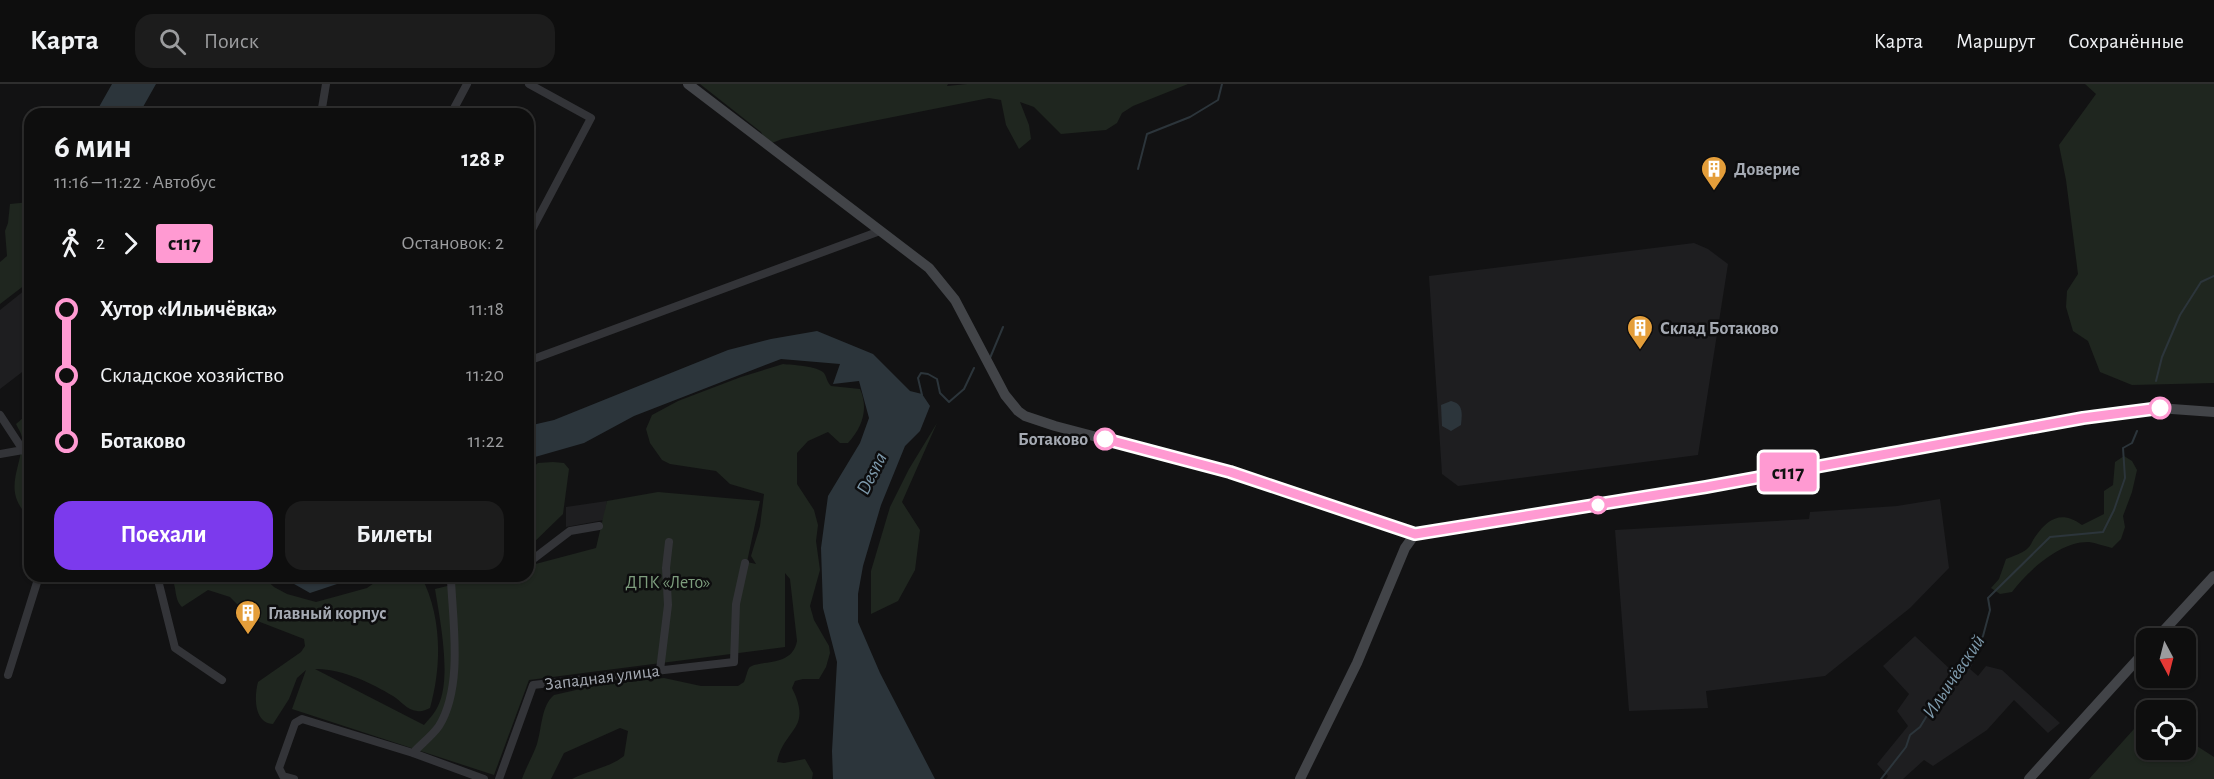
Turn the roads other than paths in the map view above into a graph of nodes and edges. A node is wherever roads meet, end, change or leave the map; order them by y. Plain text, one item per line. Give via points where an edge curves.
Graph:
1 (326, 84) edge
2 (467, 84) edge
3 (529, 84) edge
4 (688, 84) edge
5 (322, 108) edge
6 (454, 108) edge
7 (534, 226) edge
8 (880, 231) junction
9 (534, 359) edge
10 (2214, 411) edge
11 (0, 414) edge
12 (24, 449) edge
13 (24, 452) edge
14 (0, 454) edge
15 (599, 526) dead end
16 (1415, 534) junction
17 (669, 542) dead end
18 (534, 558) edge
19 (745, 563) dead end
20 (2214, 576) edge
21 (37, 582) edge
22 (158, 582) edge
23 (451, 582) edge
24 (2166, 628) edge
25 (2136, 661) edge
26 (660, 670) junction
27 (8, 675) dead end
28 (222, 680) dead end
29 (413, 753) junction
30 (294, 779) edge
31 (484, 779) edge
32 (499, 779) edge
33 (1300, 779) edge
34 (2029, 779) edge

1 - 5 street
2 - 6 street
3 - 7 street via 591,118
4 - 8 main road
8 - 9 street
8 - 16 main road via 929,268 955,300 1005,395 1025,416 1230,472
10 - 16 main road via 2123,411 1706,487
11 - 12 street
13 - 14 street
15 - 18 street via 570,531
16 - 33 main road via 1405,548 1358,663
17 - 26 street via 668,604
19 - 26 street, Западная улица via 736,604 734,662
20 - 24 main road
21 - 27 street
22 - 28 street via 175,648
23 - 29 street via 454,674 446,710 438,727
25 - 34 main road
26 - 32 street, Западная улица via 533,685
29 - 30 street via 302,719 295,723 279,768 283,776
29 - 31 street

